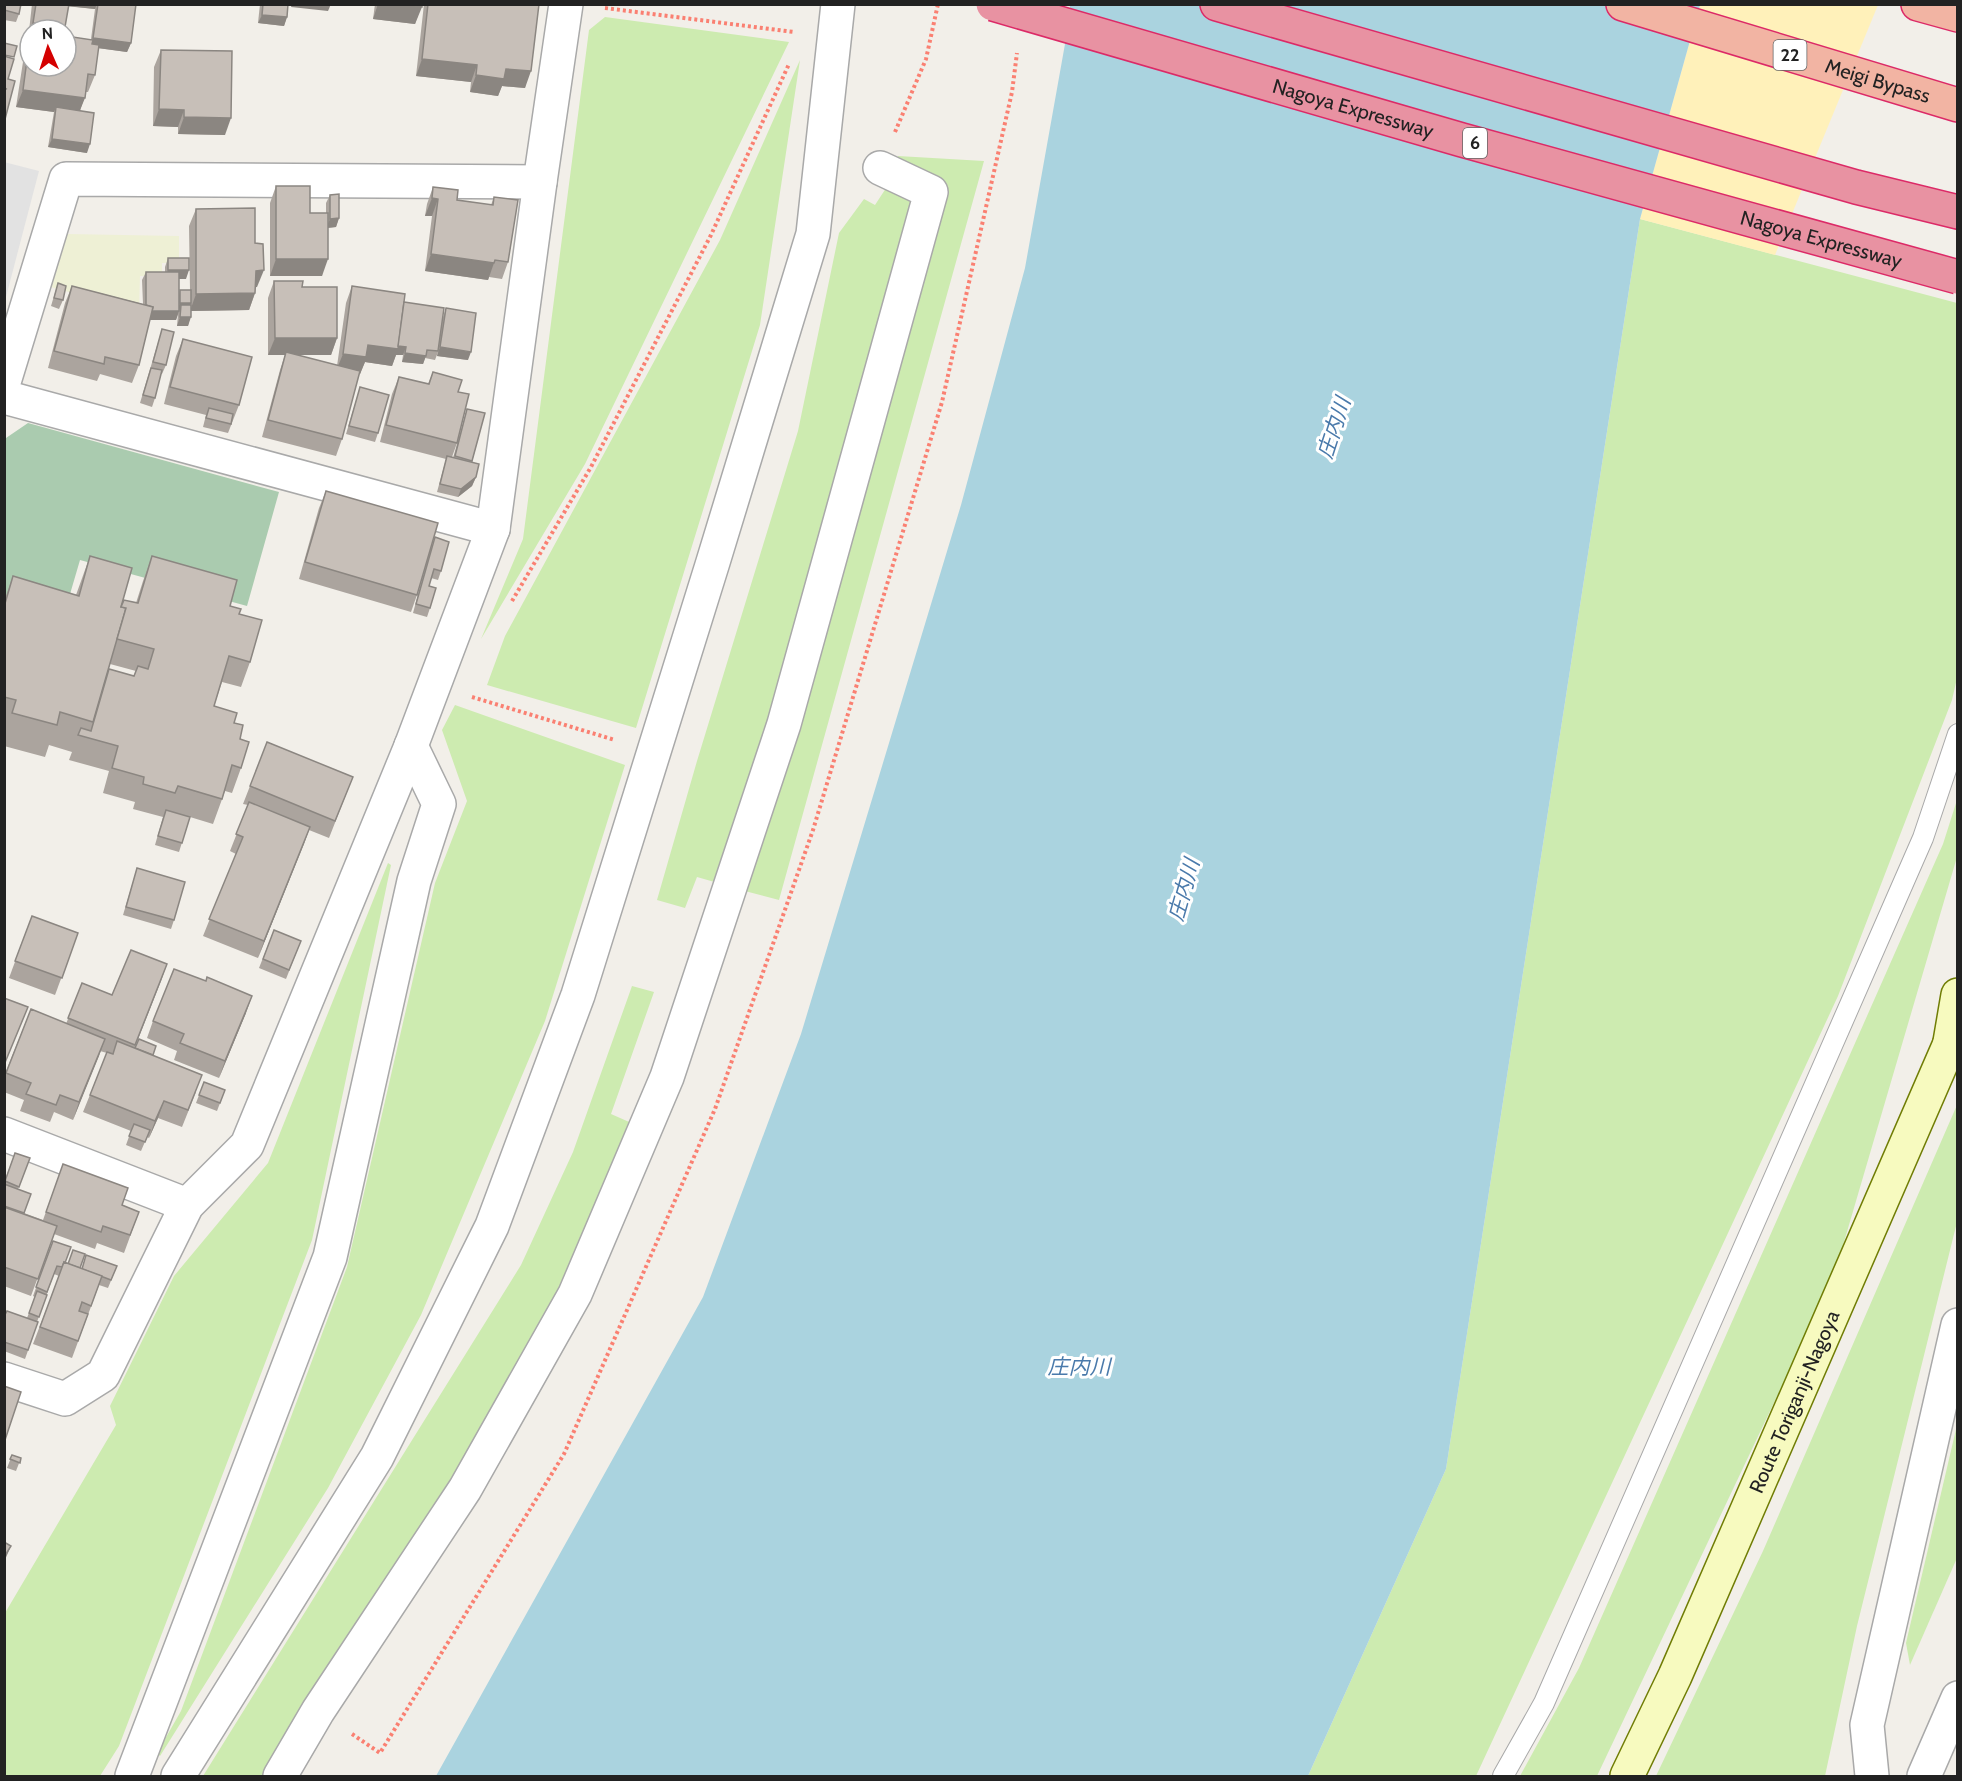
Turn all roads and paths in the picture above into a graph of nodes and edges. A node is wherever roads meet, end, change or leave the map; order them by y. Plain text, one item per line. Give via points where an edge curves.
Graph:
1 (566, 4) edge
2 (993, 4) edge
3 (1217, 4) edge
4 (1623, 4) edge
5 (1918, 4) edge
6 (604, 8) dead end
7 (837, 9) edge
8 (1958, 15) edge
9 (793, 54) dead end
10 (1958, 105) edge
11 (880, 168) dead end
12 (540, 182) junction
13 (1958, 212) edge
14 (1958, 277) edge
15 (4, 382) edge
16 (4, 397) edge
17 (493, 529) junction
18 (510, 604) dead end
19 (434, 685) junction
20 (1958, 735) edge
21 (411, 746) junction
22 (654, 752) junction
23 (1958, 995) edge
24 (1954, 1034) edge
25 (4, 1134) edge
26 (187, 1204) junction
27 (1958, 1325) edge
28 (4, 1379) edge
29 (1958, 1698) edge
30 (132, 1776) edge
31 (178, 1776) edge
32 (280, 1776) edge
33 (1503, 1776) edge
34 (1627, 1776) edge
35 (1872, 1776) edge
36 (1924, 1776) edge

1 - 12 street
2 - 14 highway, Nagoya Expressway / 6, bridge via 1462,140
3 - 13 highway via 1845,184
4 - 10 highway, Meigi Bypass / 22
5 - 8 highway
6 - 7 path via 803,33
7 - 22 street via 813,234
9 - 18 path via 700,256 591,467
11 - 32 street via 931,192 784,724 666,1077 575,1294 465,1489 318,1711
12 - 15 street via 66,179
12 - 17 street
16 - 17 street
17 - 19 street
19 - 21 street
19 - 22 path
20 - 33 lane via 1918,848 1544,1703
21 - 26 street via 247,1145
21 - 30 street via 439,804 414,881 330,1257
22 - 31 street via 578,995 492,1226 377,1457
23 - 24 main road, Route Toriganji-Nagoya
24 - 34 main road, Route Toriganji-Nagoya via 1676,1676
25 - 26 street
26 - 28 street via 103,1375 65,1399
27 - 35 street via 1867,1725
29 - 36 street

